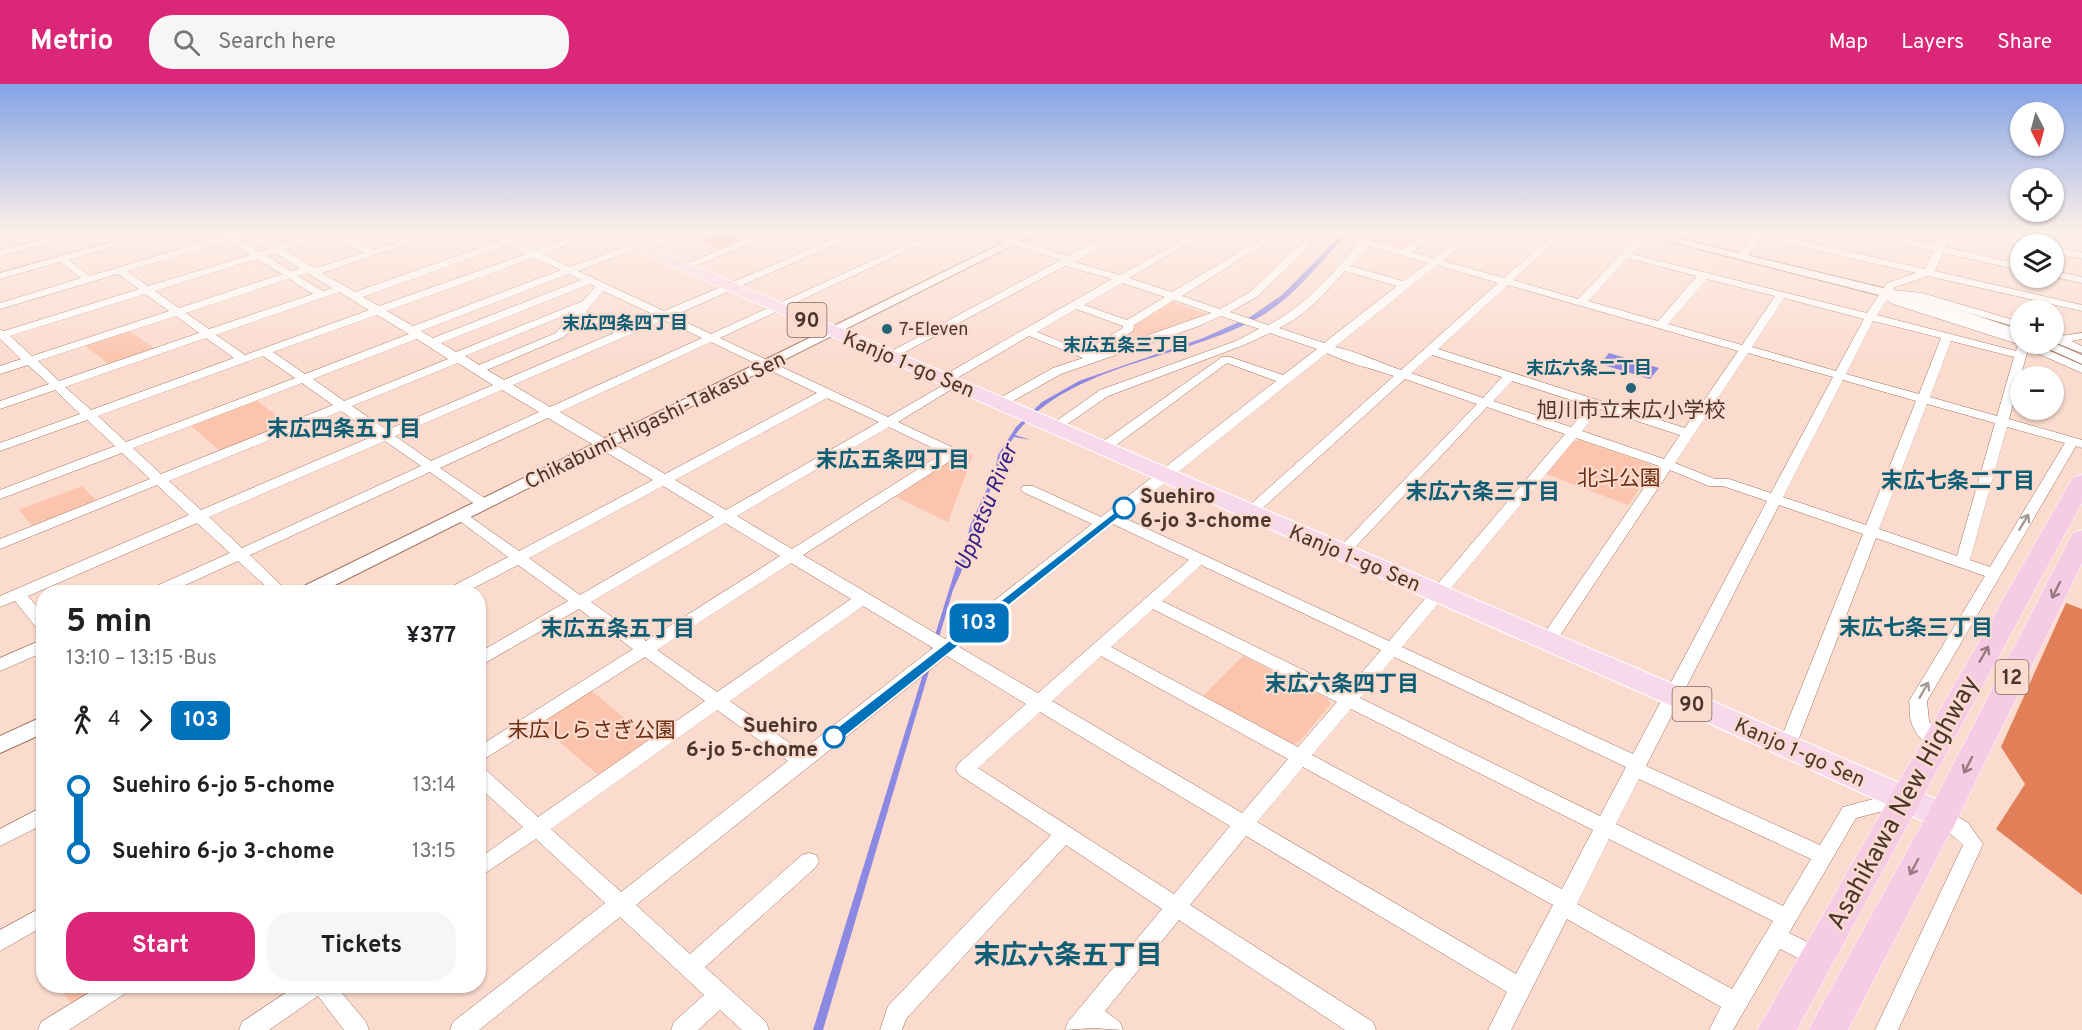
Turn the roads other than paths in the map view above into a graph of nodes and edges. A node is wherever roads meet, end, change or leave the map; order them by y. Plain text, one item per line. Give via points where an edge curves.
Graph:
1 (83, 275) edge
2 (101, 275) edge
3 (126, 275) edge
4 (194, 275) edge
5 (288, 275) edge
6 (293, 275) edge
7 (318, 275) edge
8 (414, 275) edge
9 (475, 275) edge
10 (557, 275) edge
11 (580, 275) edge
12 (702, 275) edge
13 (759, 275) edge
14 (848, 275) edge
15 (945, 275) edge
16 (1039, 275) edge
17 (1112, 275) edge
18 (1126, 275) edge
19 (1208, 275) edge
20 (1273, 275) edge
21 (1336, 275) edge
22 (1371, 275) edge
23 (1418, 275) edge
24 (1486, 275) edge
25 (1513, 275) edge
26 (1607, 275) edge
27 (1703, 275) edge
28 (1708, 275) edge
29 (1813, 275) edge
30 (1920, 275) edge
31 (1942, 275) edge
32 (2064, 276) edge
33 (1121, 278) junction
34 (88, 279) junction
35 (2082, 280) edge
36 (1506, 281) junction
37 (596, 283) junction
38 (1405, 285) junction
39 (341, 288) junction
40 (731, 288) junction
41 (147, 290) junction
42 (1884, 293) junction
43 (1782, 294) junction
44 (322, 295) junction
45 (354, 296) junction
46 (1173, 297) junction
47 (588, 302) junction
48 (1581, 302) junction
49 (1074, 305) junction
50 (0, 306) edge
51 (777, 308) junction
52 (2082, 308) edge
53 (376, 311) junction
54 (176, 312) junction
55 (580, 312) junction
56 (1224, 314) junction
57 (664, 315) junction
58 (1870, 317) junction
59 (2010, 322) edge
60 (1128, 324) junction
61 (1661, 325) junction
62 (1266, 328) junction
63 (2010, 330) edge
64 (833, 331) junction
65 (1028, 332) junction
66 (414, 333) junction
67 (623, 333) junction
68 (207, 334) junction
69 (1, 335) edge
70 (2082, 336) edge
71 (1947, 337) junction
72 (713, 338) junction
73 (2064, 339) edge
74 (2010, 341) edge
75 (431, 343) junction
76 (2010, 344) edge
77 (2064, 344) edge
78 (1326, 348) junction
79 (1745, 348) junction
80 (2064, 348) edge
81 (1429, 350) junction
82 (2082, 350) edge
83 (264, 351) junction
84 (1212, 354) junction
85 (2021, 354) edge
86 (2044, 354) edge
87 (890, 356) junction
88 (1089, 357) junction
89 (456, 358) junction
90 (243, 359) junction
91 (1226, 359) junction
92 (29, 360) junction
93 (2082, 360) edge
94 (767, 364) junction
95 (2082, 369) edge
96 (0, 370) edge
97 (476, 370) junction
98 (1402, 374) junction
99 (1841, 375) junction
100 (1510, 376) junction
101 (304, 379) junction
102 (1285, 380) junction
103 (950, 382) junction
104 (57, 386) junction
105 (502, 386) junction
106 (828, 392) junction
107 (1922, 398) junction
108 (1486, 402) junction
109 (0, 405) edge
110 (1597, 405) junction
111 (343, 406) junction
112 (1007, 406) junction
113 (90, 414) junction
114 (550, 414) junction
115 (2003, 421) junction
116 (888, 422) junction
117 (1050, 425) junction
118 (1575, 432) junction
119 (1687, 434) junction
120 (384, 436) junction
121 (2078, 442) edge
122 (603, 446) junction
123 (0, 447) edge
124 (124, 447) junction
125 (1103, 448) junction
126 (1666, 464) junction
127 (431, 467) junction
128 (1166, 475) junction
129 (160, 480) junction
130 (663, 481) junction
131 (2082, 482) edge
132 (1028, 489) dead end
133 (0, 495) edge
134 (1775, 500) junction
135 (484, 504) junction
136 (1250, 513) junction
137 (199, 516) junction
138 (460, 516) junction
139 (726, 517) junction
140 (1108, 521) junction
141 (1870, 532) junction
142 (2082, 538) edge
143 (0, 544) edge
144 (1342, 553) junction
145 (240, 555) junction
146 (792, 556) junction
147 (518, 558) junction
148 (1199, 559) junction
149 (1962, 563) junction
150 (1992, 573) junction
151 (39, 585) edge
152 (174, 585) edge
153 (273, 585) edge
154 (321, 585) edge
155 (468, 585) edge
156 (36, 586) edge
157 (18, 594) junction
158 (1439, 595) junction
159 (863, 598) junction
160 (0, 602) edge
161 (579, 602) junction
162 (1151, 602) junction
163 (36, 616) edge
164 (1548, 642) junction
165 (645, 648) junction
166 (1099, 648) junction
167 (36, 649) edge
168 (1393, 650) junction
169 (954, 653) junction
170 (486, 656) edge
171 (0, 665) edge
172 (1675, 696) junction
173 (717, 700) junction
174 (1348, 701) junction
175 (1037, 703) junction
176 (36, 728) edge
177 (1935, 741) junction
178 (0, 746) edge
179 (1787, 746) junction
180 (486, 751) edge
181 (1299, 758) junction
182 (802, 762) junction
183 (1637, 767) junction
184 (486, 781) edge
185 (1907, 798) junction
186 (1943, 816) junction
187 (36, 818) edge
188 (1243, 825) junction
189 (538, 828) junction
190 (1604, 828) junction
191 (1063, 835) junction
192 (0, 838) edge
193 (1825, 856) junction
194 (809, 861) dead end
195 (486, 864) edge
196 (621, 904) junction
197 (1566, 904) junction
198 (1177, 907) junction
199 (36, 920) edge
200 (1781, 928) junction
201 (0, 941) edge
202 (1816, 957) junction
203 (690, 966) junction
204 (1521, 988) junction
205 (107, 993) edge
206 (304, 993) edge
207 (329, 993) edge
208 (720, 996) junction
209 (1736, 1003) junction
210 (1083, 1022) edge
211 (49, 1030) edge
212 (250, 1030) edge
213 (358, 1030) edge
214 (461, 1030) edge
215 (682, 1030) edge
216 (758, 1030) edge
217 (891, 1030) edge
218 (1112, 1030) edge
219 (1365, 1030) edge
220 (1499, 1030) edge
221 (1720, 1030) edge
222 (1776, 1030) edge
223 (1827, 1030) edge
224 (1886, 1030) edge

1 - 34 street
2 - 34 street
3 - 41 street
4 - 41 street
5 - 54 street
6 - 44 street
7 - 39 street
8 - 45 street
9 - 53 street
10 - 66 street
11 - 37 street
12 - 40 main road, Kanjo 1-go Sen / 90
13 - 40 street
14 - 51 street
15 - 64 street, Chikabumi Higashi-Takasu Sen
16 - 87 street
17 - 33 street
18 - 33 street
19 - 46 street
20 - 56 street
21 - 62 street via 1311,303
22 - 38 street
23 - 38 street
24 - 36 street
25 - 36 street
26 - 48 street
27 - 61 street
28 - 43 street
29 - 42 street
30 - 42 street via 1891,285
31 - 52 street
32 - 35 street
33 - 46 street
33 - 49 street
34 - 50 street
36 - 48 street
36 - 81 street
37 - 47 street
37 - 57 street
37 - 75 street
38 - 78 street
39 - 44 street
39 - 45 street
40 - 51 main road, Kanjo 1-go Sen / 90
40 - 57 street
41 - 54 street
41 - 69 street
42 - 58 street
42 - 59 street via 1922,296
42 - 63 street
42 - 74 street via 1897,302
43 - 58 street
43 - 79 street
44 - 68 street
45 - 53 street
46 - 56 street
46 - 60 street
47 - 55 street
47 - 89 street
48 - 61 street
49 - 60 street
49 - 65 street
51 - 64 main road, Kanjo 1-go Sen / 90
51 - 72 street
53 - 66 street
53 - 83 street
54 - 68 street
54 - 92 street
55 - 67 street
55 - 97 street via 560,335
56 - 62 street
56 - 88 street
57 - 67 street
57 - 72 street
58 - 71 street
58 - 99 street
60 - 88 street via 1129,329
61 - 79 street
62 - 78 street
62 - 84 street
64 - 87 main road, Kanjo 1-go Sen / 90
64 - 94 street, Chikabumi Higashi-Takasu Sen
65 - 88 street
65 - 103 street
66 - 75 street
66 - 101 street
67 - 105 street
68 - 90 street
68 - 104 street
69 - 92 street
70 - 73 street
71 - 76 street
71 - 107 street
72 - 94 street
72 - 114 street
75 - 89 street
77 - 82 street
78 - 98 street via 1353,361
78 - 102 street
79 - 99 street
79 - 119 street
80 - 93 street
81 - 98 street
81 - 100 street
83 - 90 street
83 - 101 street
84 - 91 street
84 - 117 street via 1104,393
85 - 115 street
86 - 95 street
87 - 103 main road, Kanjo 1-go Sen / 90
88 - 112 street via 1057,371
89 - 97 street
89 - 111 street
90 - 113 street
91 - 102 street
91 - 125 street
92 - 96 street
92 - 104 street
94 - 106 street
94 - 122 street, Chikabumi Higashi-Takasu Sen
97 - 105 street
98 - 108 street
98 - 136 street
99 - 107 street
99 - 134 street
100 - 108 street
100 - 110 street
101 - 111 street
101 - 124 street
102 - 128 street
103 - 112 main road, Kanjo 1-go Sen / 90
103 - 116 street
104 - 109 street
104 - 113 street
105 - 114 street
105 - 120 street
106 - 116 street
106 - 130 street
107 - 115 street
107 - 141 street
108 - 118 street
108 - 144 street
110 - 118 street
110 - 119 street
111 - 120 street
111 - 129 street
112 - 117 main road, Kanjo 1-go Sen / 90
113 - 123 street
113 - 124 street
114 - 122 street
114 - 127 street
115 - 121 street
115 - 149 street
116 - 139 street
116 - 146 street via 953,453
117 - 125 main road, Kanjo 1-go Sen / 90
118 - 126 street
118 - 158 street
119 - 126 street
120 - 127 street
120 - 137 street
150 -> 121 street
122 - 130 street
122 - 135 street, Chikabumi Higashi-Takasu Sen
124 - 129 street
124 - 133 street
125 - 128 main road, Kanjo 1-go Sen / 90
126 - 134 street
126 - 164 street
127 - 135 street
127 - 145 street
128 - 136 main road, Kanjo 1-go Sen / 90
128 - 140 street
129 - 137 street
129 - 143 street
130 - 139 street
130 - 147 street
177 -> 131 highway, Asahikawa New Highway / 12
132 - 140 street
134 - 141 street
134 - 172 street
135 - 138 street, Chikabumi Higashi-Takasu Sen
136 - 144 main road, Kanjo 1-go Sen / 90
137 - 145 street
137 - 151 street
138 - 147 street
138 - 154 street, Chikabumi Higashi-Takasu Sen
139 - 146 street
139 - 161 street
140 - 148 street
140 - 169 street via 970,630
141 - 149 street
141 - 179 street
142 -> 186 highway, Asahikawa New Highway / 12
144 - 158 main road, Kanjo 1-go Sen / 90
145 - 152 street
145 - 153 street
146 - 159 street
146 - 165 street
147 - 155 street
147 - 161 street
148 - 162 street
148 - 168 street
149 - 150 street
177 -> 150 street via 1920,722 1918,701
156 - 157 street
157 - 160 street
157 - 163 street
158 - 164 main road, Kanjo 1-go Sen / 90
158 - 168 street
159 - 169 street
159 - 173 street
161 - 165 street
161 - 170 street
162 - 166 street
162 - 174 street
164 - 172 main road, Kanjo 1-go Sen / 90
165 - 173 street
165 - 180 street
166 - 175 street
166 - 181 street
167 - 171 street
168 - 174 street
168 - 183 street
169 - 175 street
169 - 182 street via 886,696
172 - 179 main road, Kanjo 1-go Sen / 90
172 - 183 street
173 - 182 street
173 - 189 street
174 - 181 street
174 - 190 street
175 - 188 street
175 - 191 street via 965,769
176 - 178 street
177 - 185 highway, Asahikawa New Highway / 12
179 - 185 main road, Kanjo 1-go Sen / 90
181 - 188 street
181 - 197 street
182 - 196 street
183 - 190 street
183 - 193 street
184 - 189 street
185 - 186 main road, Kanjo 1-go Sen / 90
185 - 193 street via 1850,812
185 - 202 highway, Asahikawa New Highway / 12
186 -> 223 highway, Asahikawa New Highway / 12
186 - 224 street via 1974,844
187 - 192 street
188 - 198 street
188 - 204 street
189 - 195 street
189 - 196 street
190 - 197 street
190 - 200 street
191 - 198 street
191 - 217 street via 896,1013
193 - 200 street
194 - 203 street
196 - 203 street
196 - 214 street
197 - 204 street
197 - 209 street
198 - 210 street
198 - 219 street
199 - 201 street
200 - 202 street
200 - 209 street
202 - 222 highway, Asahikawa New Highway / 12
203 - 208 street
204 - 220 street
205 - 211 street
206 - 212 street
207 - 213 street
208 - 215 street
208 - 216 street
209 - 221 street
210 - 218 street

